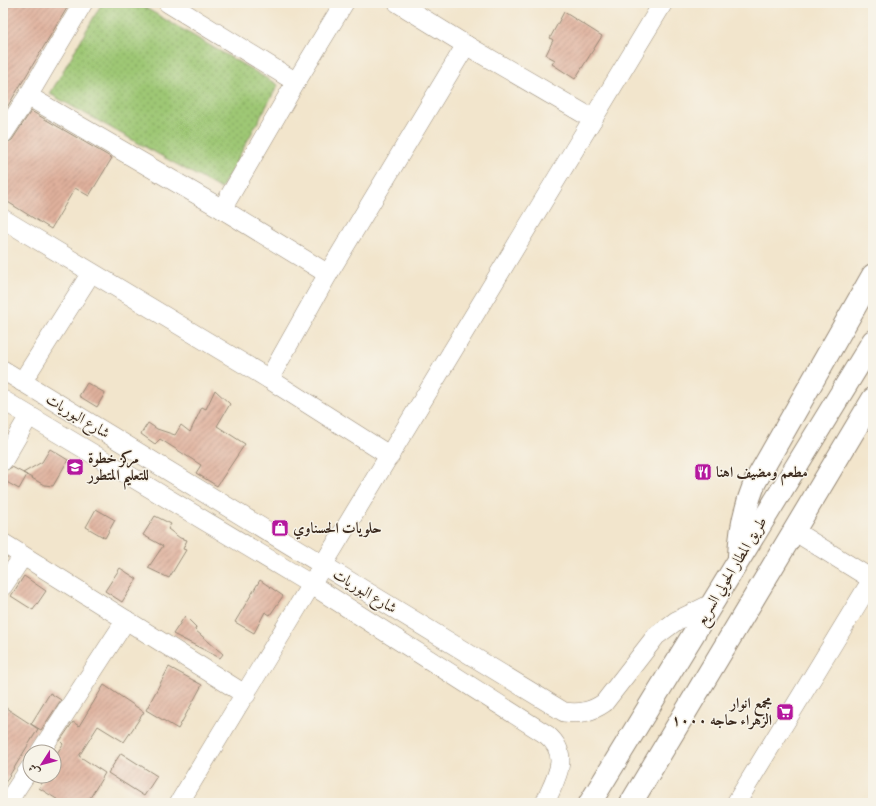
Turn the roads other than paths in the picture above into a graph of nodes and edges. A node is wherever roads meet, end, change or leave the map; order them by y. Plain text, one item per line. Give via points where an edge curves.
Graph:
1 (83, 3) edge
2 (168, 3) edge
3 (344, 3) edge
4 (398, 3) edge
5 (656, 5) edge
6 (466, 46) junction
7 (296, 82) junction
8 (28, 96) junction
9 (593, 119) junction
10 (3, 134) edge
11 (222, 209) junction
12 (3, 219) edge
13 (91, 273) junction
14 (328, 274) junction
15 (873, 275) edge
16 (873, 341) edge
17 (3, 370) edge
18 (269, 379) junction
19 (22, 382) junction
20 (3, 400) edge
21 (871, 404) edge
22 (29, 416) junction
23 (390, 456) junction
24 (3, 461) edge
25 (794, 531) junction
26 (3, 544) edge
27 (23, 556) junction
28 (739, 558) junction
29 (324, 566) junction
30 (873, 579) edge
31 (312, 585) junction
32 (3, 586) edge
33 (711, 604) junction
34 (126, 620) junction
35 (246, 695) junction
36 (45, 744) edge
37 (22, 780) edge
38 (7, 803) edge
39 (179, 803) edge
40 (545, 803) edge
41 (590, 803) edge
42 (631, 803) edge
43 (736, 803) edge

1 - 8 street
2 - 7 street
3 - 7 street
4 - 6 street
5 - 9 street
6 - 9 street
6 - 14 street
7 - 11 street
8 - 10 street
8 - 11 street
9 - 23 street
11 - 14 street
12 - 13 street
13 - 18 street
13 - 19 street
14 - 18 street
15 - 28 highway via 754,482 739,532
16 - 28 highway, طريق المطار الحولي السريع
17 - 19 street, شارع البوريات
18 - 23 street
19 - 29 street, شارع البوريات
20 - 22 street, شارع البوريات
21 - 25 highway
22 - 24 street
22 - 31 street, شارع البوريات
23 - 29 street
25 - 30 street
25 - 42 highway
26 - 27 street
27 - 32 street
27 - 34 street
28 - 33 highway, طريق المطار الحولي السريع
29 - 31 street
29 - 33 street, شارع البوريات via 554,707 574,713 595,709 604,703 656,636 676,621
30 - 43 street
31 - 35 street
31 - 40 street, شارع البوريات via 552,739 560,752 561,760
33 - 41 highway, طريق المطار الحولي السريع
34 - 35 street
34 - 36 street
35 - 39 street
37 - 38 street

